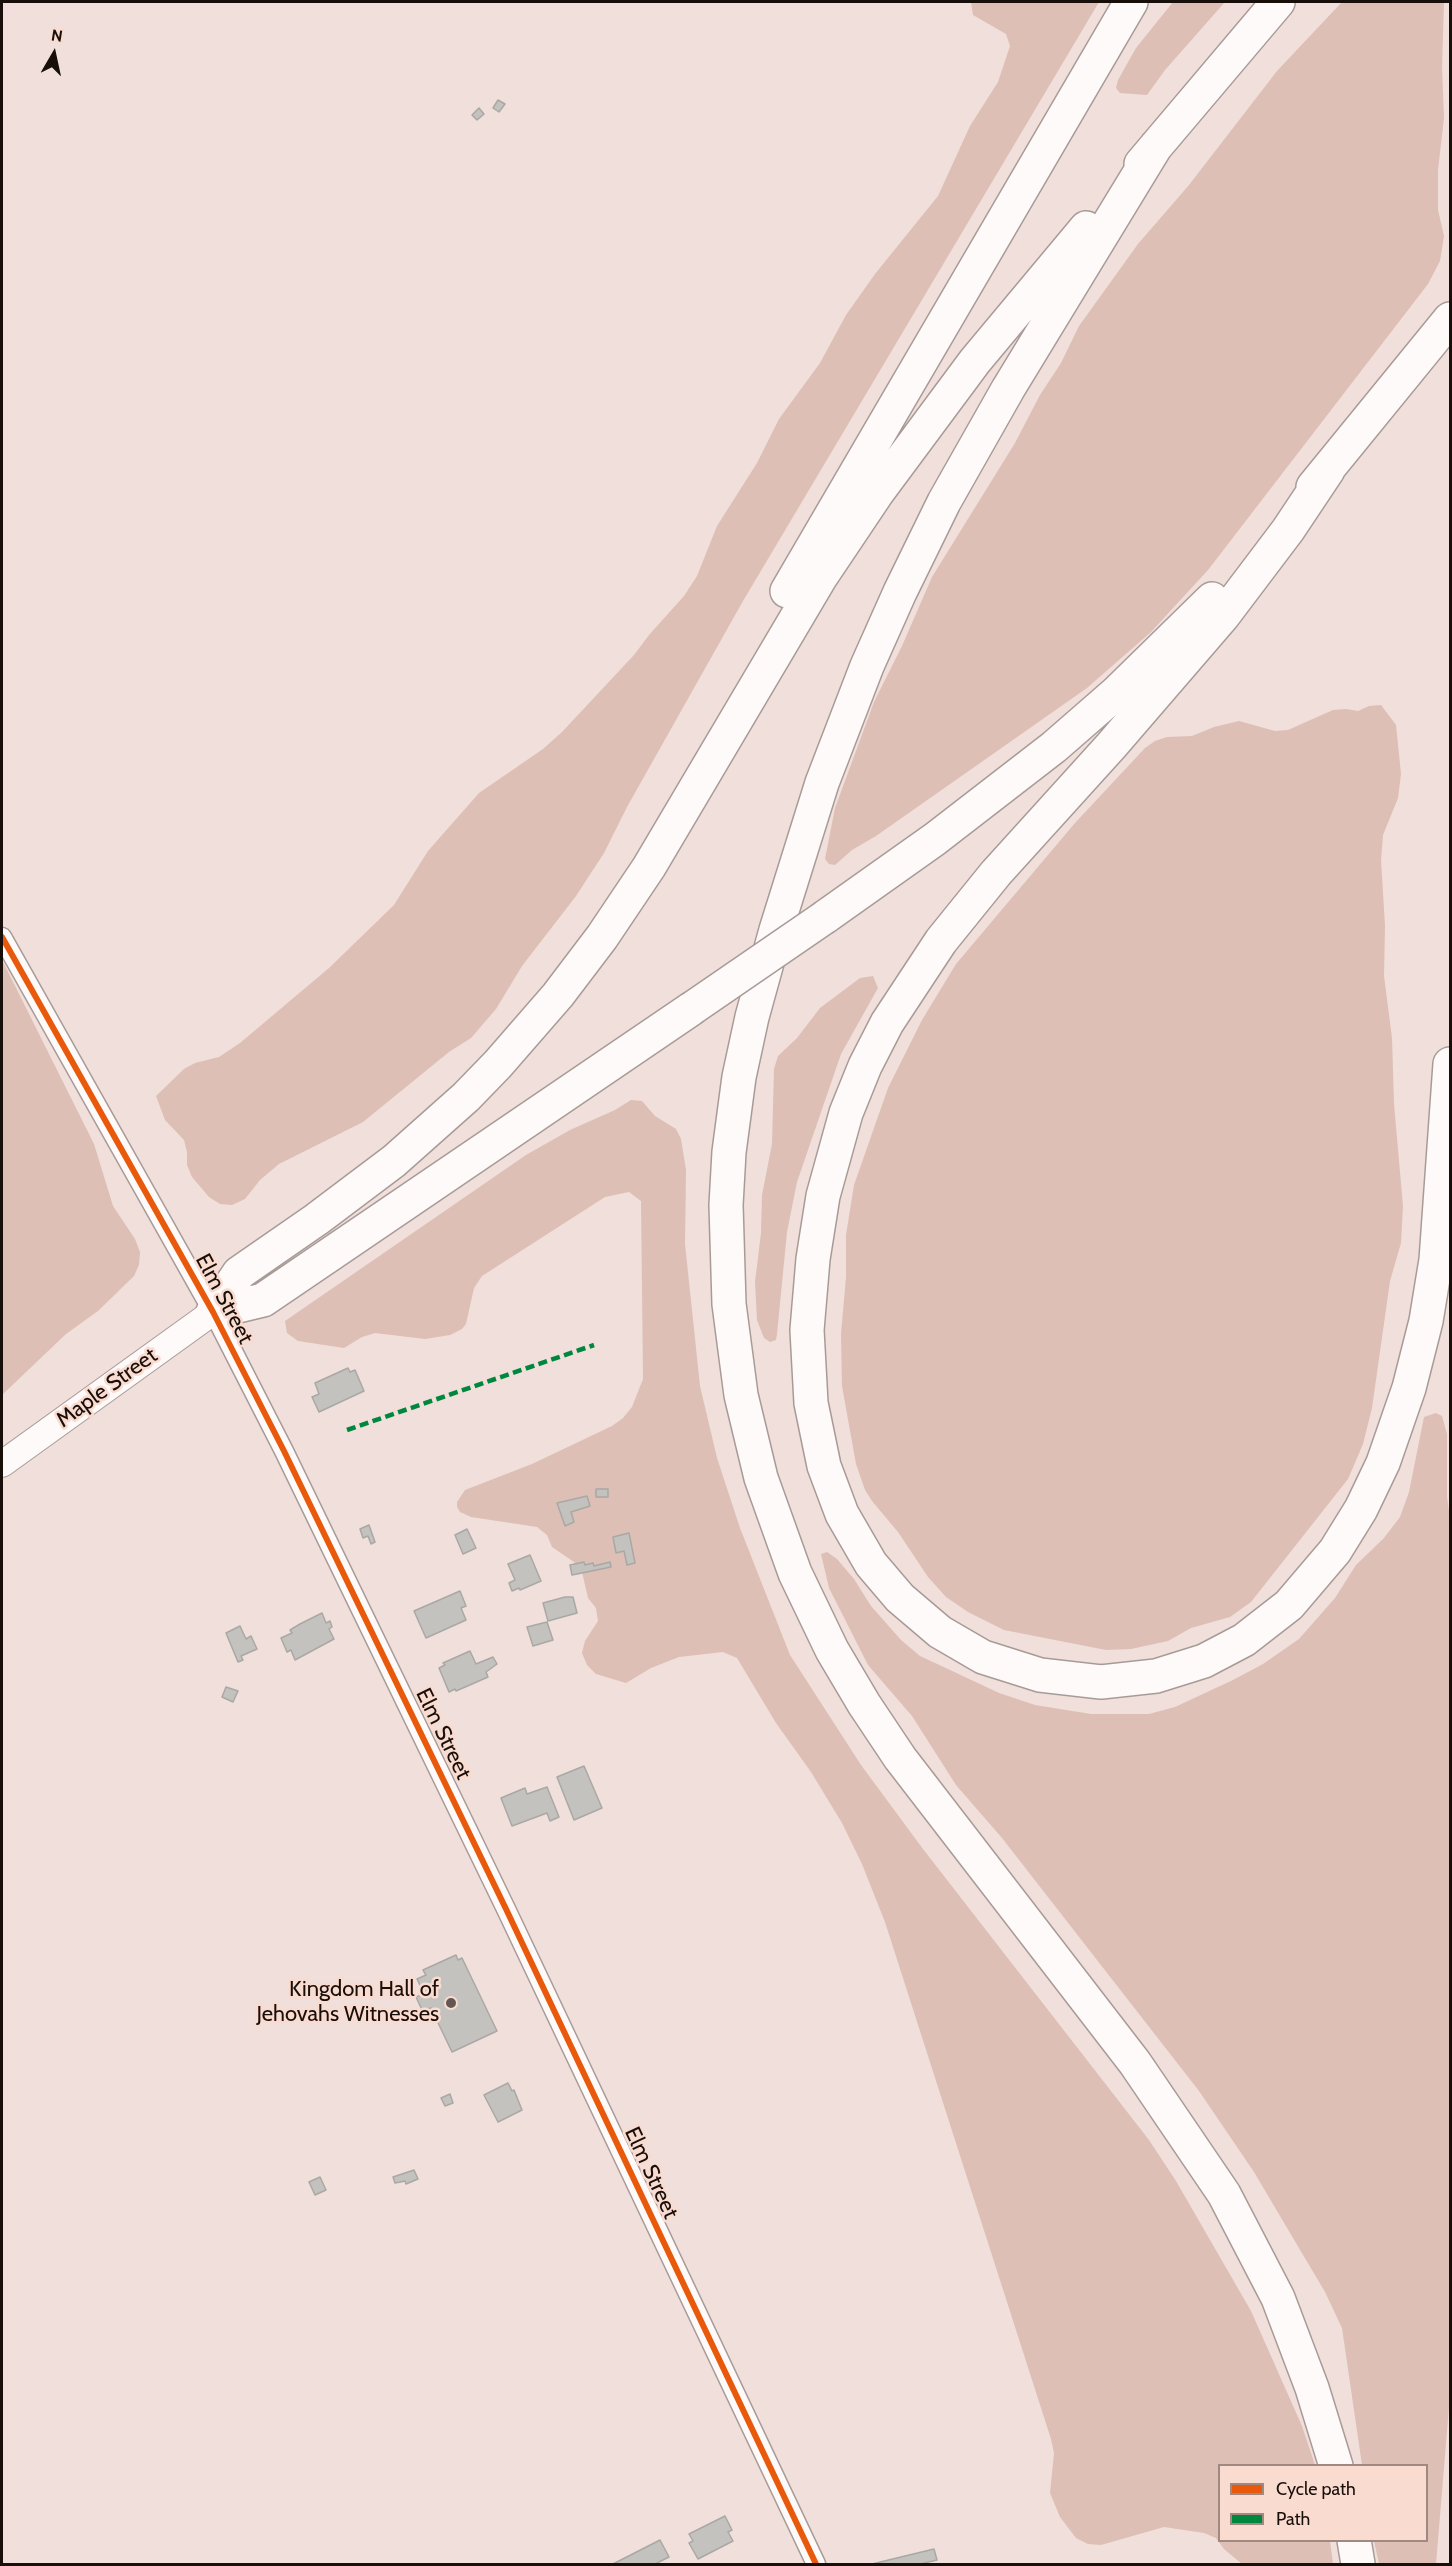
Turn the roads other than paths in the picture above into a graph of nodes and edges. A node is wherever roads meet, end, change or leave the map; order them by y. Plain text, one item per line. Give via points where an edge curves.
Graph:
1 (1131, 2) edge
2 (1278, 2) edge
3 (1156, 146) junction
4 (1450, 319) edge
5 (1328, 470) junction
6 (751, 693) junction
7 (2, 937) edge
8 (1450, 1064) edge
9 (213, 1312) junction
10 (2, 1464) edge
11 (1335, 2464) edge
12 (1354, 2542) edge
13 (816, 2565) edge
14 (1358, 2565) edge

1 - 6 highway via 776,610 760,649
2 - 3 highway
3 - 6 highway via 975,361 904,455 846,538
3 - 11 highway via 944,502 900,592 830,761 776,930 739,1077 727,1196 728,1294 741,1395 761,1478 795,1573 832,1650 900,1758 1135,2063 1224,2194 1278,2298
4 - 5 highway
5 - 8 highway via 1266,561 1201,642 996,873 941,941 887,1023 846,1113 816,1235 807,1330 810,1393 824,1466 842,1514 871,1564 900,1598 946,1636 990,1660 1040,1675 1101,1682 1156,1676 1204,1661 1244,1640 1289,1605 1330,1558 1361,1509 1383,1463 1409,1388 1436,1260
5 - 9 highway, bridge via 1222,589 1150,660 1087,719 981,804 825,917 263,1300
6 - 9 highway via 637,885 588,957 528,1032 466,1097 394,1161 239,1273
7 - 9 street, Elm Street
9 - 10 main road, Maple Street
9 - 13 street, Elm Street via 407,1701
12 - 14 highway

